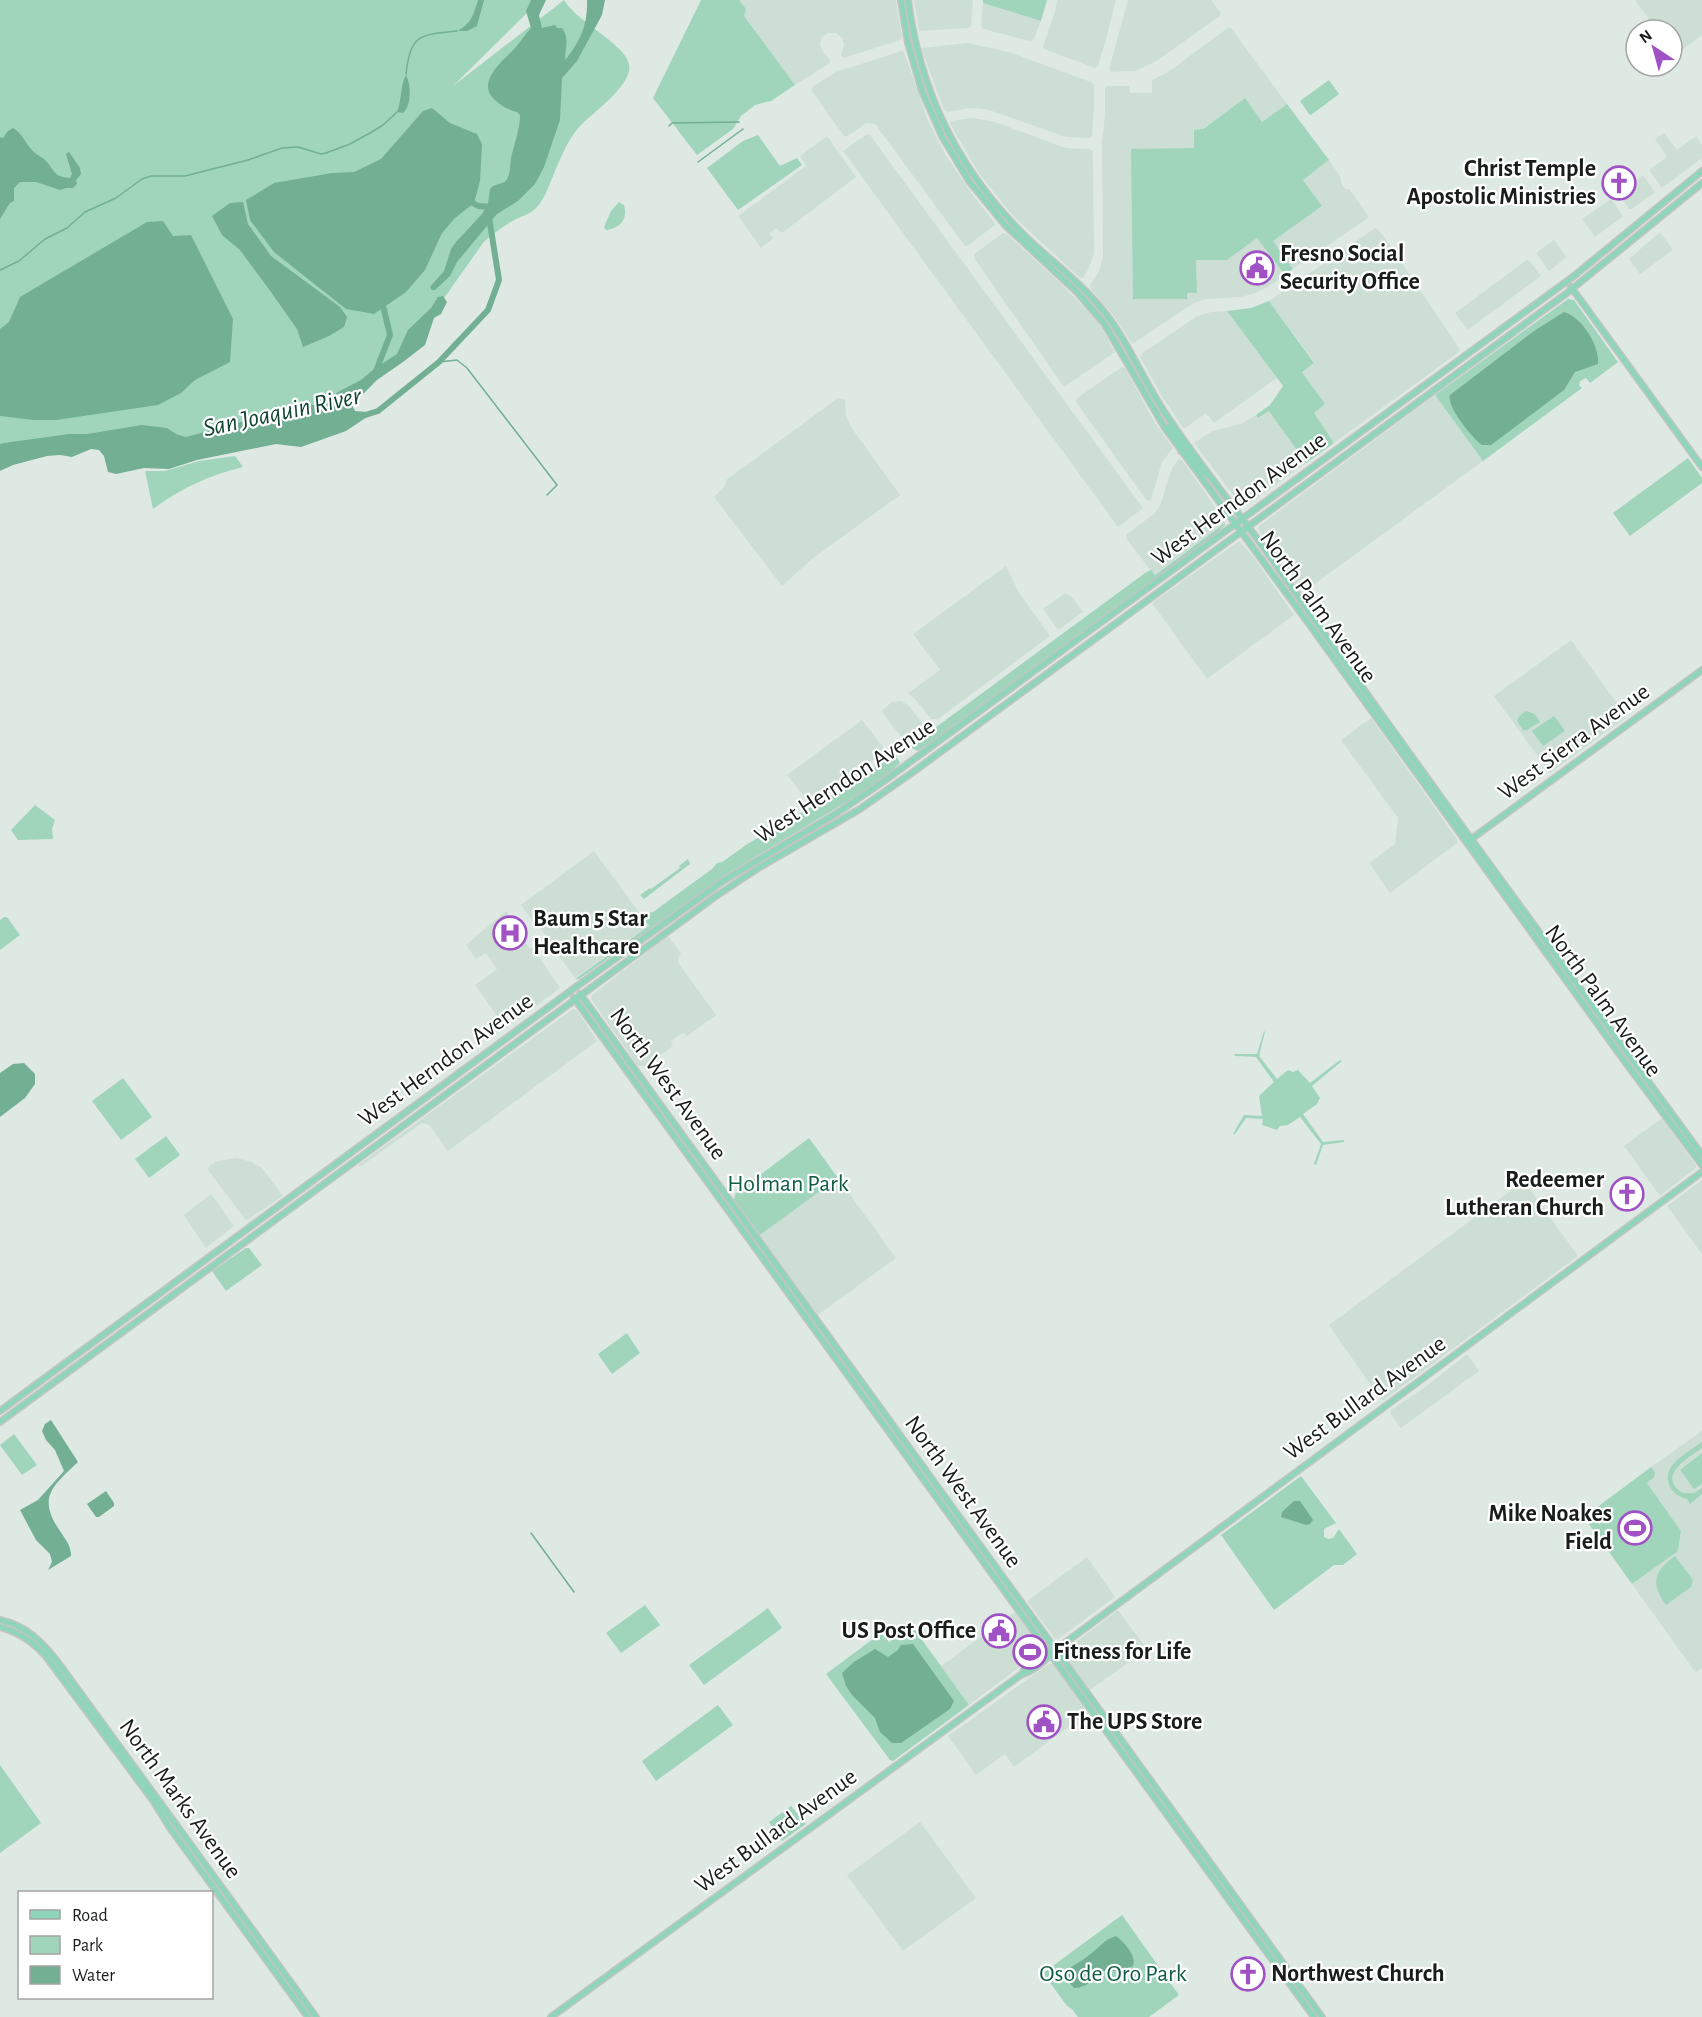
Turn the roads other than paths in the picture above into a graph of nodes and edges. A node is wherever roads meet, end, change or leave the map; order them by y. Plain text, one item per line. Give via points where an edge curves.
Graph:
1 (901, 0) edge
2 (908, 0) edge
3 (938, 120) junction
4 (1702, 171) edge
5 (1702, 183) edge
6 (1042, 260) junction
7 (1567, 281) junction
8 (1080, 286) junction
9 (1572, 289) junction
10 (1159, 418) junction
11 (1189, 447) junction
12 (1181, 451) junction
13 (1702, 467) edge
14 (1213, 478) junction
15 (1242, 518) junction
16 (1235, 524) junction
17 (1248, 526) junction
18 (1241, 531) junction
19 (1297, 607) junction
20 (1332, 645) junction
21 (1702, 670) edge
22 (1389, 734) junction
23 (1422, 770) junction
24 (1469, 841) junction
25 (576, 987) junction
26 (570, 992) junction
27 (581, 995) junction
28 (575, 999) junction
29 (599, 1032) junction
30 (610, 1048) junction
31 (622, 1051) junction
32 (630, 1062) junction
33 (625, 1068) junction
34 (650, 1090) junction
35 (1657, 1105) junction
36 (1683, 1129) junction
37 (1702, 1155) edge
38 (1702, 1165) edge
39 (1702, 1172) edge
40 (0, 1411) edge
41 (0, 1422) edge
42 (0, 1620) edge
43 (0, 1627) edge
44 (1056, 1650) junction
45 (1050, 1654) junction
46 (1102, 1726) junction
47 (1143, 1770) junction
48 (312, 2017) edge
49 (552, 2017) edge
50 (1314, 2017) edge
51 (1322, 2017) edge

1 - 3 main road via 912,58 930,111
2 - 3 main road, North Palm Avenue via 922,71
3 - 6 main road, North Palm Avenue via 953,156 974,188
3 - 8 main road, North Palm Avenue via 979,183 1010,221
4 - 7 main road, West Herndon Avenue
5 - 9 main road, West Herndon Avenue
6 - 8 main road via 1076,287
6 - 10 main road, North Palm Avenue via 1104,323
7 - 9 main road
7 - 15 main road, West Herndon Avenue
8 - 11 main road, North Palm Avenue via 1111,321
9 - 13 main road
9 - 17 main road, West Herndon Avenue
10 - 11 main road
10 - 12 main road, North Palm Avenue
11 - 14 main road, North Palm Avenue
12 - 14 main road via 1187,451 1204,474
12 - 16 main road, North Palm Avenue
14 - 15 main road, North Palm Avenue
15 - 16 main road, West Herndon Avenue
15 - 17 main road, North Palm Avenue
16 - 18 main road, North Palm Avenue
16 - 25 main road, West Herndon Avenue via 884,782 732,875
17 - 18 main road, West Herndon Avenue
17 - 20 main road, North Palm Avenue
18 - 19 main road, North Palm Avenue
18 - 27 main road, West Herndon Avenue via 879,797 739,880
19 - 20 main road
19 - 22 main road, North Palm Avenue
20 - 23 main road, North Palm Avenue
21 - 24 main road, West Sierra Avenue
22 - 23 main road
22 - 24 main road, North Palm Avenue
23 - 24 main road, North Palm Avenue
24 - 35 main road, North Palm Avenue
24 - 36 main road, North Palm Avenue
25 - 26 main road, West Herndon Avenue
25 - 27 main road, North West Avenue
26 - 28 main road, North West Avenue
26 - 40 main road, West Herndon Avenue
27 - 28 main road, West Herndon Avenue
27 - 31 main road, North West Avenue
28 - 29 main road, North West Avenue
28 - 41 main road, West Herndon Avenue
29 - 30 main road, North West Avenue
29 - 31 main road
30 - 32 main road
30 - 33 main road, North West Avenue
31 - 32 main road, North West Avenue
32 - 34 main road, North West Avenue
33 - 34 main road
33 - 45 main road, North West Avenue
34 - 44 main road, North West Avenue
35 - 36 main road
35 - 38 main road, North Palm Avenue
36 - 37 main road, North Palm Avenue
39 - 44 main road, West Bullard Avenue
42 - 48 main road, North Marks Avenue via 33,1635 57,1661
43 - 48 main road, North Marks Avenue via 21,1634 45,1655
44 - 45 main road, West Bullard Avenue
44 - 47 main road, North West Avenue
45 - 46 main road, North West Avenue
45 - 49 main road, West Bullard Avenue via 1044,1654 1022,1674
46 - 47 main road via 1108,1727
46 - 50 main road, North West Avenue
47 - 51 main road, North West Avenue

